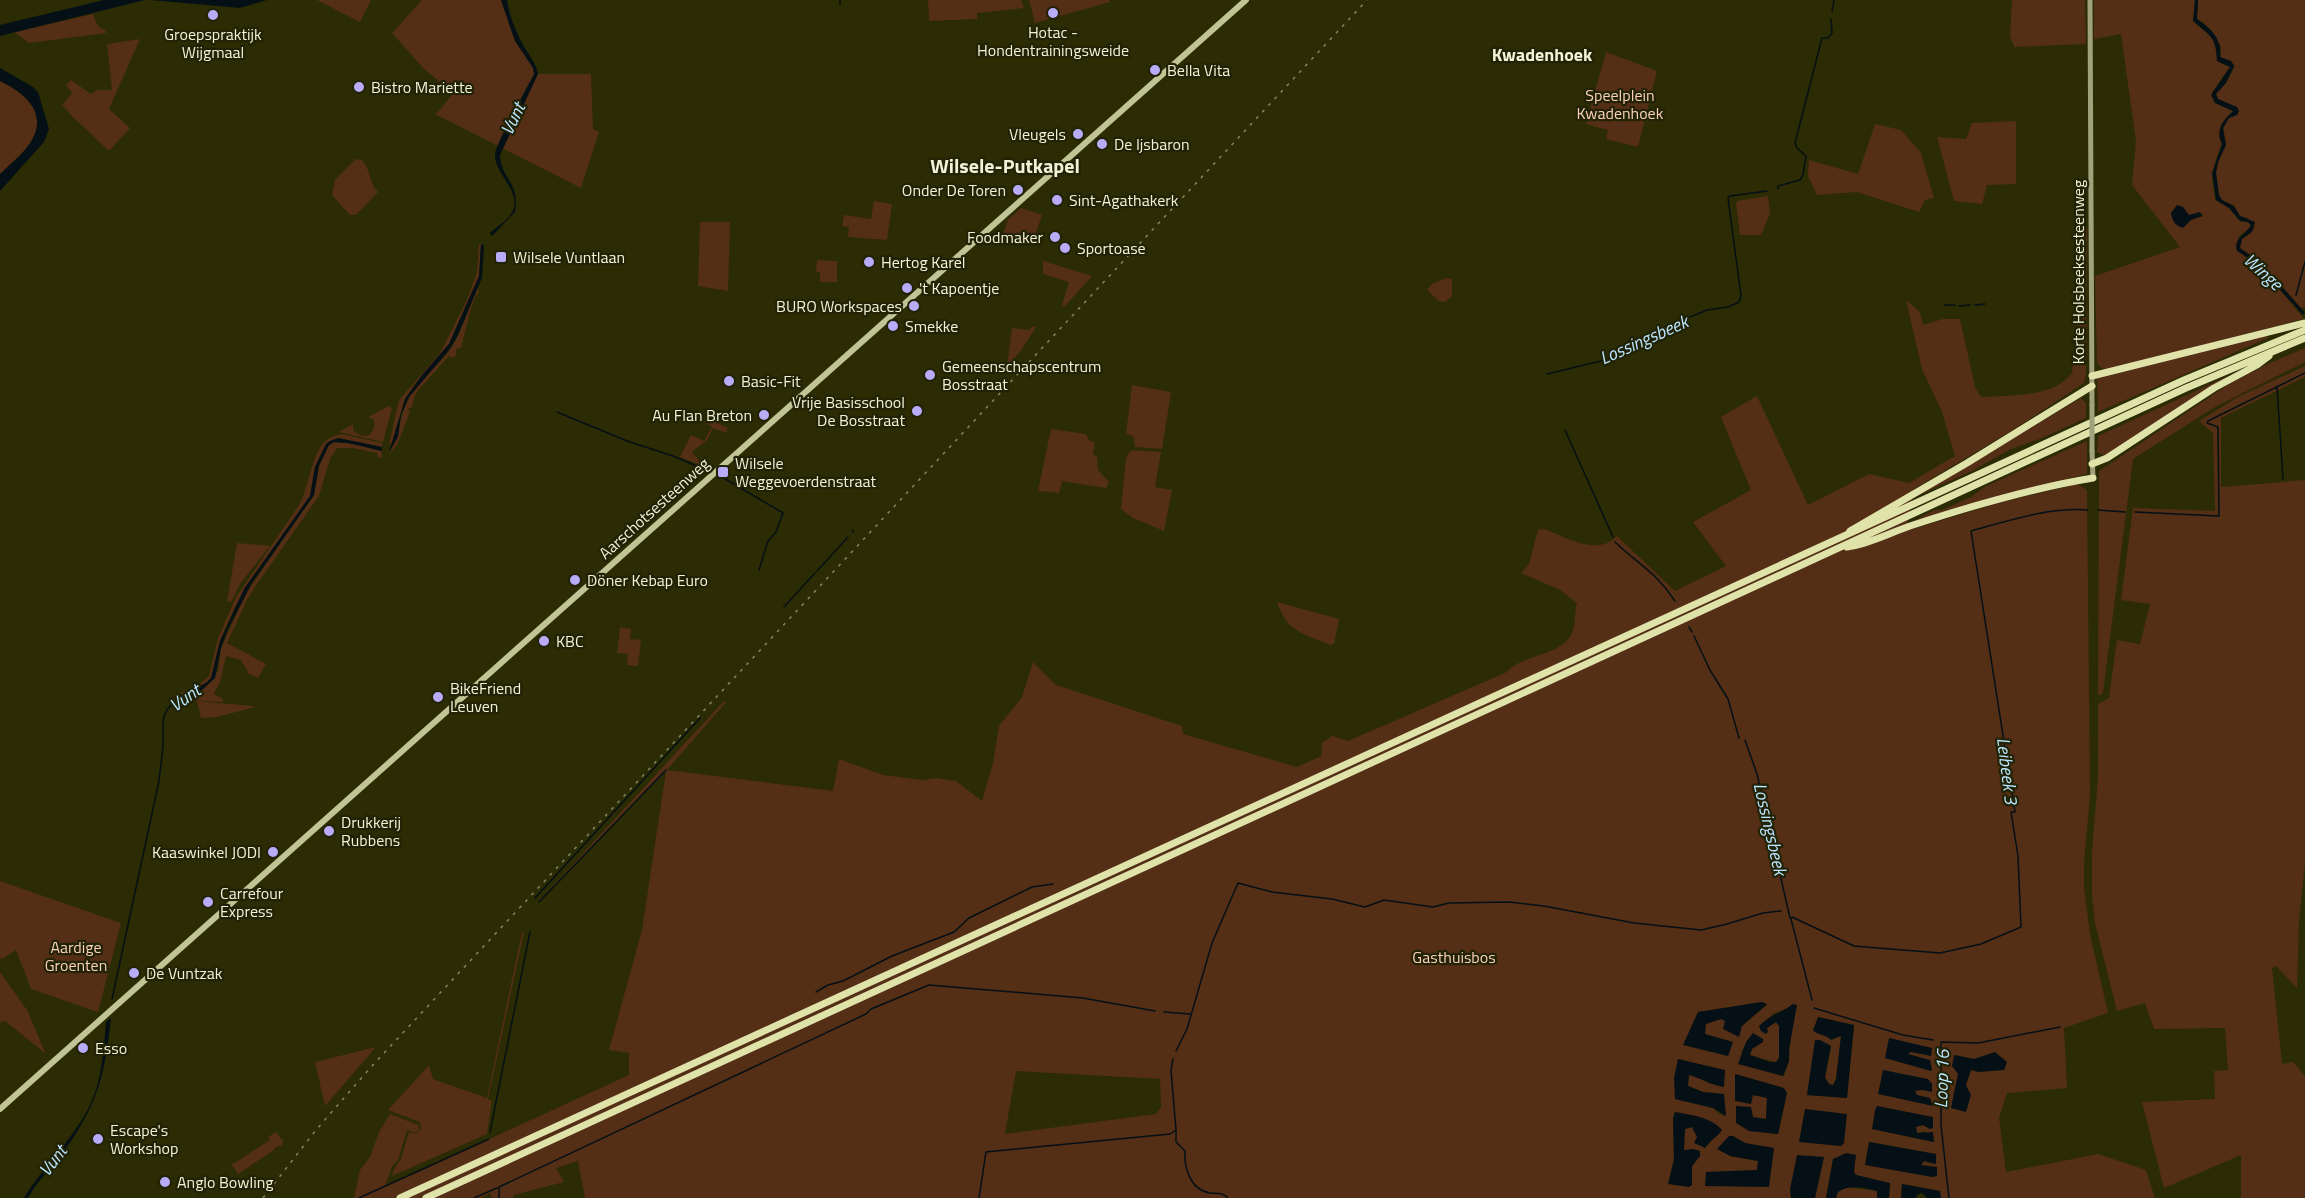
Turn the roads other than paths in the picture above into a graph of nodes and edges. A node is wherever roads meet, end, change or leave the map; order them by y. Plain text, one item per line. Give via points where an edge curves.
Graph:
1 (1246, 0) edge
2 (2090, 0) edge
3 (2305, 323) edge
4 (2305, 330) edge
5 (2305, 338) edge
6 (2276, 350) junction
7 (2091, 376) junction
8 (2092, 386) junction
9 (2092, 464) junction
10 (2092, 478) joint
11 (1845, 536) junction
12 (1839, 548) junction
13 (0, 1109) edge
14 (400, 1198) edge
15 (426, 1198) edge

1 - 13 main road, Aarschotsesteenweg
2 - 7 main road, Korte Holsbeeksesteenweg
3 - 7 highway
4 - 11 highway via 2184,380
5 - 6 highway
6 - 9 highway
6 - 12 highway
7 - 8 main road, Korte Holsbeeksesteenweg
8 - 9 main road, Korte Holsbeeksesteenweg, bridge
8 - 11 highway via 1854,527
9 - 10 main road, Korte Holsbeeksesteenweg
10 - 12 highway via 2024,492 1910,525 1860,545
11 - 14 highway
12 - 15 highway

